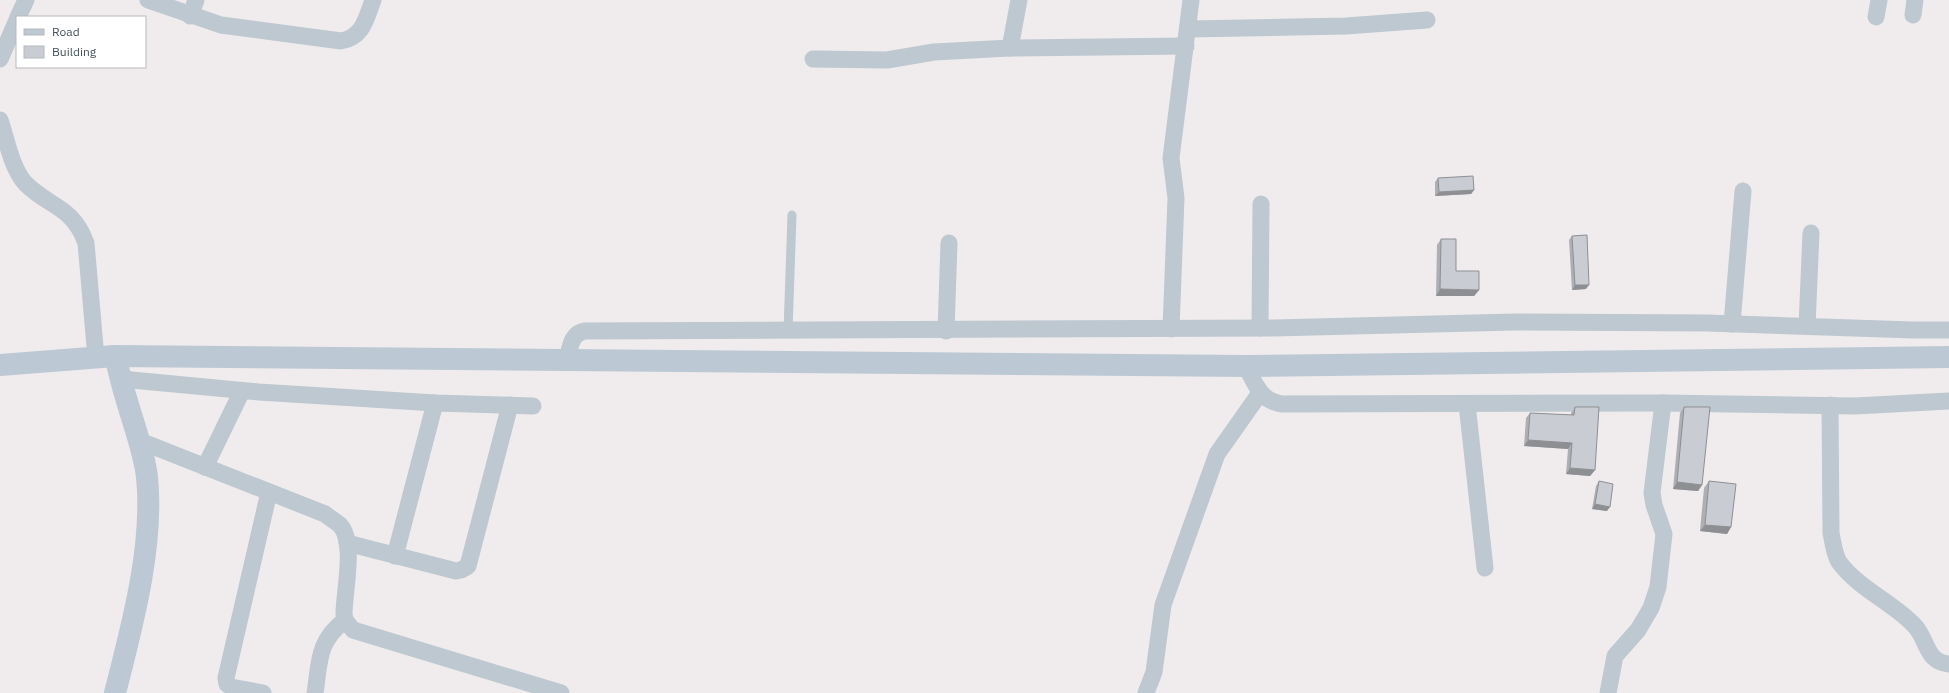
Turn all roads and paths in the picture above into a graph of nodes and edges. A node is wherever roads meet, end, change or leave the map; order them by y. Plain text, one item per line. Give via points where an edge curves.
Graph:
1 (26, 0) edge
2 (148, 0) edge
3 (196, 0) edge
4 (373, 0) edge
5 (1019, 0) edge
6 (1191, 0) edge
7 (1879, 0) edge
8 (18, 16) edge
9 (190, 16) junction
10 (1876, 17) dead end
11 (1427, 20) dead end
12 (16, 22) edge
13 (1188, 29) junction
14 (1186, 46) junction
15 (1010, 48) junction
16 (0, 59) edge
17 (813, 59) dead end
18 (0, 120) edge
19 (1743, 191) dead end
20 (1261, 204) dead end
21 (792, 215) dead end
22 (1811, 233) dead end
23 (950, 243) dead end
24 (1732, 324) junction
25 (1807, 326) junction
26 (1260, 328) junction
27 (1171, 329) junction
28 (1949, 330) edge
29 (788, 331) junction
30 (946, 331) junction
31 (106, 357) junction
32 (1949, 357) edge
33 (567, 360) junction
34 (0, 365) edge
35 (1246, 366) junction
36 (121, 379) junction
37 (242, 391) junction
38 (1260, 393) junction
39 (1949, 401) edge
40 (435, 403) junction
41 (1663, 403) junction
42 (1467, 404) junction
43 (510, 405) junction
44 (1830, 405) junction
45 (533, 406) dead end
46 (140, 441) junction
47 (205, 467) junction
48 (269, 492) junction
49 (347, 543) junction
50 (395, 556) junction
51 (1484, 568) dead end
52 (345, 620) junction
53 (1949, 664) edge
54 (115, 693) edge
55 (263, 693) edge
56 (315, 693) edge
57 (561, 693) edge
58 (1146, 693) edge
59 (1608, 693) edge

1 - 8 street
2 - 9 street
3 - 9 street
4 - 9 street via 366,20 356,36 341,41 237,28
5 - 15 street
6 - 13 street
7 - 10 street
11 - 13 street via 1346,26
12 - 16 street
13 - 14 street
14 - 15 street
14 - 27 street via 1171,158 1176,198
15 - 17 street via 934,52 887,60
18 - 31 street via 19,174 33,190 69,215 82,232
19 - 24 street
20 - 26 street
21 - 29 lane
22 - 25 street
23 - 30 street
24 - 25 street
24 - 26 street via 1515,322
25 - 28 street
26 - 27 street
27 - 30 street
29 - 30 street
29 - 33 street via 586,331 574,336
31 - 33 street
31 - 34 street
31 - 36 street
32 - 35 street
33 - 35 street
35 - 38 street
36 - 37 street
36 - 46 street
37 - 40 street
37 - 47 street
38 - 42 street via 1270,401 1282,404
38 - 58 street via 1217,454 1163,605 1154,672
39 - 44 street
40 - 43 street
40 - 50 street
41 - 42 street
41 - 44 street
41 - 59 street via 1652,493 1664,534 1658,588 1651,608 1638,630 1615,656
42 - 51 street
43 - 45 street
43 - 50 street via 468,566 456,571
44 - 53 street via 1831,533 1838,560 1858,581 1914,625 1935,660
46 - 47 street
46 - 54 street via 147,476 149,516 130,635
47 - 48 street
48 - 49 street via 329,517 341,526
48 - 55 street via 226,678 227,684 231,687
49 - 50 street
49 - 52 street
52 - 56 street via 334,629 325,642
52 - 57 street via 353,630 360,633

